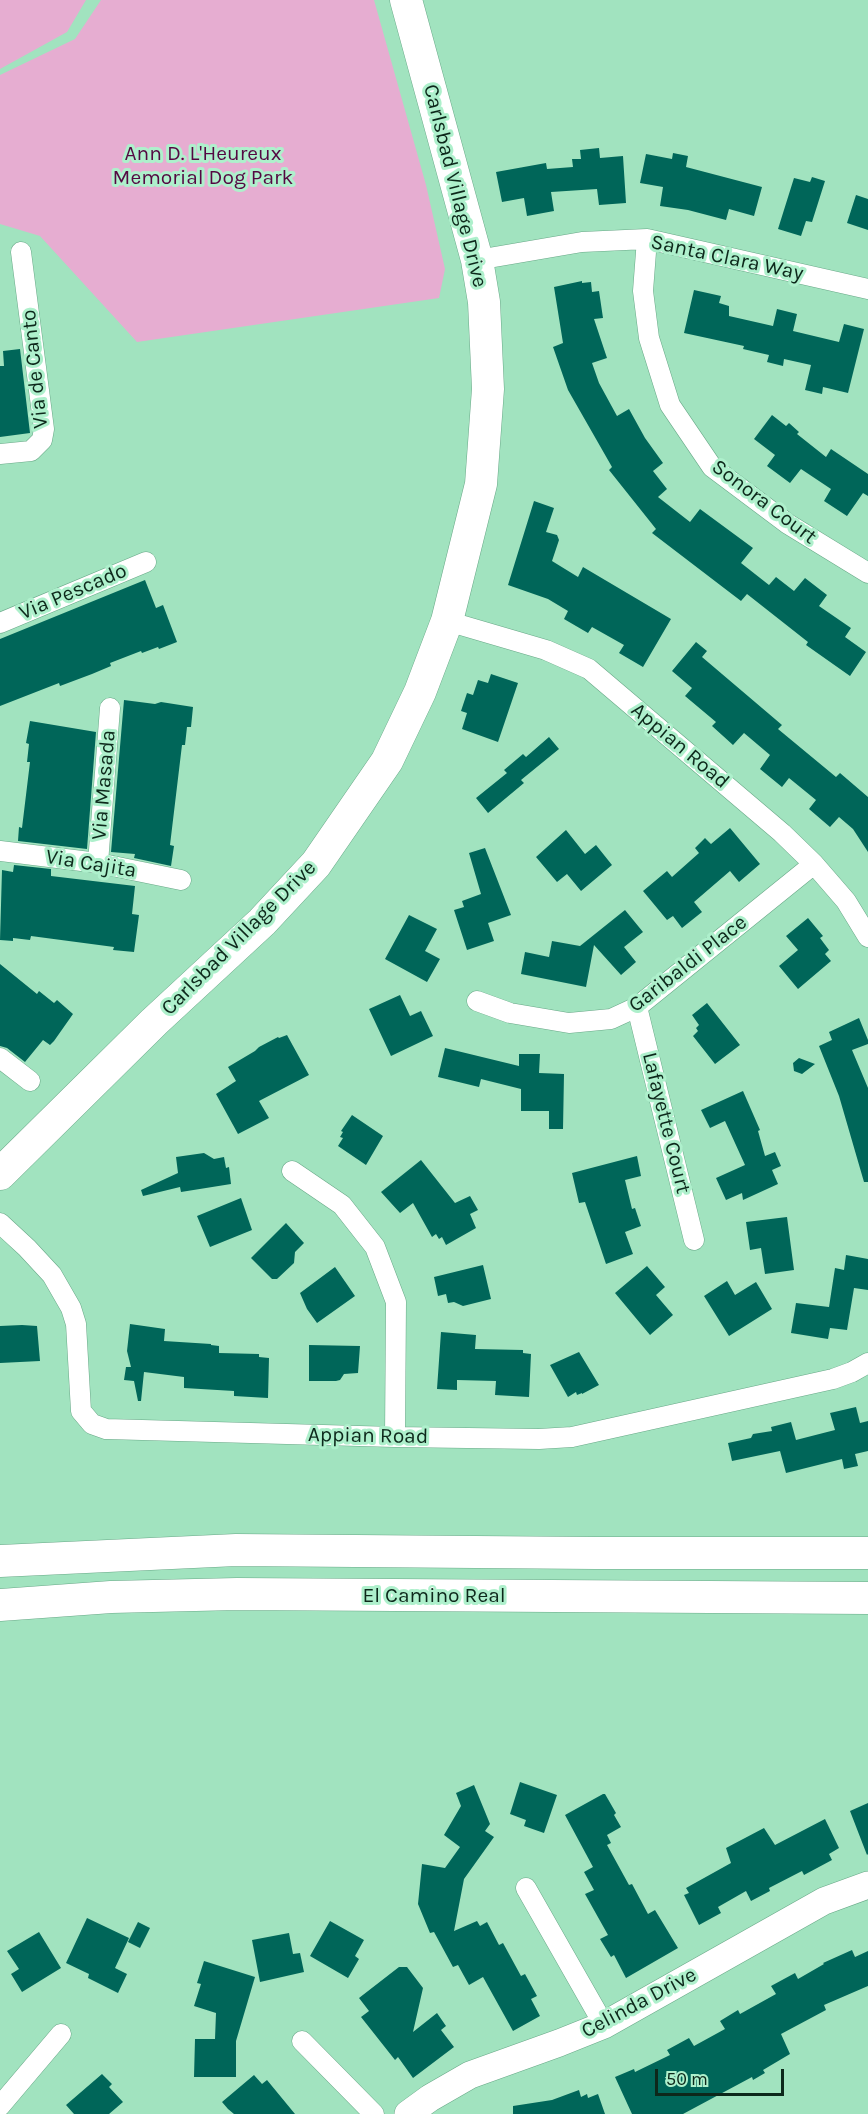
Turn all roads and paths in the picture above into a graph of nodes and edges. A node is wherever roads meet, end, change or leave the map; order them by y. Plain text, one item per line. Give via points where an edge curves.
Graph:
1 (406, 0) edge
2 (647, 239) junction
3 (21, 252) dead end
4 (477, 260) junction
5 (868, 289) edge
6 (0, 454) edge
7 (146, 562) dead end
8 (868, 573) edge
9 (447, 621) junction
10 (0, 622) edge
11 (110, 708) dead end
12 (0, 851) edge
13 (98, 863) junction
14 (814, 864) junction
15 (181, 879) dead end
16 (868, 937) edge
17 (477, 1000) dead end
18 (637, 1007) junction
19 (0, 1058) edge
20 (30, 1081) dead end
21 (292, 1171) dead end
22 (0, 1174) edge
23 (0, 1223) edge
24 (694, 1240) dead end
25 (868, 1363) edge
26 (395, 1437) junction
27 (868, 1553) edge
28 (0, 1561) edge
29 (868, 1598) edge
30 (0, 1605) edge
31 (868, 1885) edge
32 (526, 1888) dead end
33 (604, 2025) junction
34 (61, 2034) dead end
35 (302, 2041) dead end
36 (0, 2106) edge
37 (374, 2114) edge
38 (408, 2114) edge

1 - 4 main road, Carlsbad Village Drive
2 - 4 street, Santa Clara Way via 582,242
2 - 5 street, Santa Clara Way
2 - 8 street, Sonora Court via 643,291 649,338 670,405 712,467 788,524
3 - 6 street, Via de Canto via 44,429 42,440 31,451
4 - 9 main road, Carlsbad Village Drive via 484,302 488,388 481,484
7 - 10 street, Via Pescado
9 - 14 street, Appian Road via 546,650 589,669
9 - 22 main road, Carlsbad Village Drive via 420,692 387,761 316,864 262,922
11 - 13 street, Via Masada
12 - 13 street, Via Cajita
13 - 15 street, Via Cajita
14 - 16 street, Appian Road via 846,901
14 - 18 street, Garibaldi Place
17 - 18 street, Garibaldi Place via 510,1013 568,1023 611,1020
18 - 24 street, Lafayette Court
19 - 20 street
21 - 26 street via 342,1205 375,1247 396,1302
23 - 26 street, Appian Road via 46,1268 71,1308 76,1324 79,1402 92,1424 111,1430
25 - 26 street, Appian Road via 833,1379 572,1437
27 - 28 main road, El Camino Real via 236,1550
29 - 30 main road, El Camino Real via 237,1594
31 - 33 street, Celinda Drive via 825,1901
32 - 33 street
33 - 38 street, Celinda Drive via 470,2075
34 - 36 street
35 - 37 street

